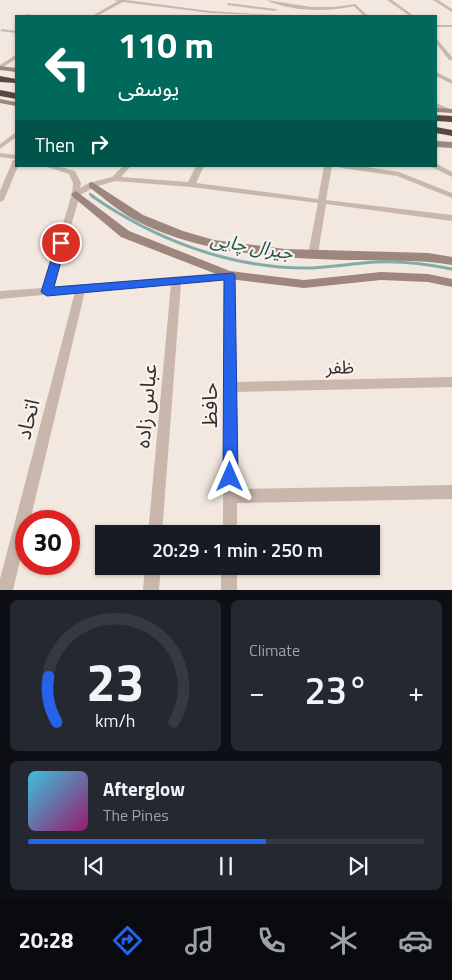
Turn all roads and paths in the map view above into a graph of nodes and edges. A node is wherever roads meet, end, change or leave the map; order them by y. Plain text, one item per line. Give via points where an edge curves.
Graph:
1 (116, 0) edge
2 (124, 0) edge
3 (268, 0) edge
4 (360, 0) edge
5 (390, 0) edge
6 (435, 0) edge
7 (228, 2) edge
8 (319, 3) dead end
9 (355, 5) junction
10 (295, 6) junction
11 (185, 9) junction
12 (338, 9) junction
13 (297, 11) dead end
14 (452, 11) edge
15 (228, 13) junction
16 (96, 15) edge
17 (180, 15) edge
18 (220, 15) edge
19 (265, 15) edge
20 (284, 15) edge
21 (365, 15) edge
22 (411, 15) edge
23 (437, 26) edge
24 (452, 26) edge
25 (2, 30) dead end
26 (15, 32) edge
27 (437, 40) edge
28 (437, 52) edge
29 (15, 58) edge
30 (452, 59) edge
31 (0, 67) edge
32 (15, 70) edge
33 (437, 74) edge
34 (0, 78) edge
35 (13, 80) edge
36 (452, 82) edge
37 (0, 93) edge
38 (15, 96) edge
39 (0, 101) edge
40 (15, 104) edge
41 (437, 106) edge
42 (445, 116) edge
43 (452, 128) edge
44 (437, 129) edge
45 (437, 129) edge
46 (452, 132) edge
47 (15, 135) edge
48 (437, 144) edge
49 (452, 145) edge
50 (0, 147) edge
51 (0, 155) edge
52 (15, 158) edge
53 (15, 164) edge
54 (51, 167) edge
55 (126, 167) edge
56 (200, 167) edge
57 (328, 167) edge
58 (349, 167) edge
59 (436, 167) edge
60 (452, 175) edge
61 (115, 179) junction
62 (92, 185) junction
63 (191, 185) junction
64 (76, 194) junction
65 (452, 196) edge
66 (0, 200) edge
67 (323, 202) junction
68 (452, 218) edge
69 (313, 254) junction
70 (452, 261) edge
71 (230, 275) junction
72 (176, 281) junction
73 (452, 283) edge
74 (81, 288) junction
75 (47, 292) junction
76 (0, 295) edge
77 (452, 382) edge
78 (230, 387) junction
79 (452, 492) edge
80 (231, 496) junction
81 (156, 525) edge
82 (230, 525) edge
83 (152, 575) edge
84 (230, 575) edge
85 (5, 590) edge
86 (151, 590) edge
87 (229, 590) edge

1 - 2 street
2 - 11 street
2 - 16 street
3 - 10 street
4 - 9 street
5 - 22 street
6 - 14 street
7 - 15 street
7 - 20 street via 281,10 287,13
8 - 12 street
9 - 12 street
9 - 21 street
10 - 12 street
10 - 13 street
11 - 17 street
11 - 18 street
15 - 18 street
15 - 19 street
23 - 24 street
25 - 26 street
27 - 30 street
28 - 30 street
29 - 31 street
31 - 32 street
33 - 36 street
34 - 35 highway
37 - 38 highway
39 - 40 street
41 - 42 street
43 - 44 highway
45 - 46 highway
47 - 50 street
48 - 49 street
51 - 52 street
53 - 66 street
54 - 64 street via 72,173 77,183
55 - 61 street
56 - 63 street
57 - 67 street
58 - 65 street via 399,174
59 - 60 street
61 - 62 street
61 - 63 street
62 - 64 street
62 - 69 street via 144,220 173,232 258,252
63 - 67 street
64 - 71 street via 125,234
64 - 75 street
67 - 68 street
67 - 69 street
69 - 70 street via 428,257
71 - 72 street
71 - 73 street via 304,284 381,276 428,278
71 - 78 street, حافظ
72 - 74 street
72 - 81 street, عباس زاده
74 - 75 street
74 - 85 street, اتحاد
75 - 76 street
77 - 78 street, ظفر
78 - 80 street, حافظ
79 - 80 street
80 - 82 street, حافظ
83 - 86 street
84 - 87 street

